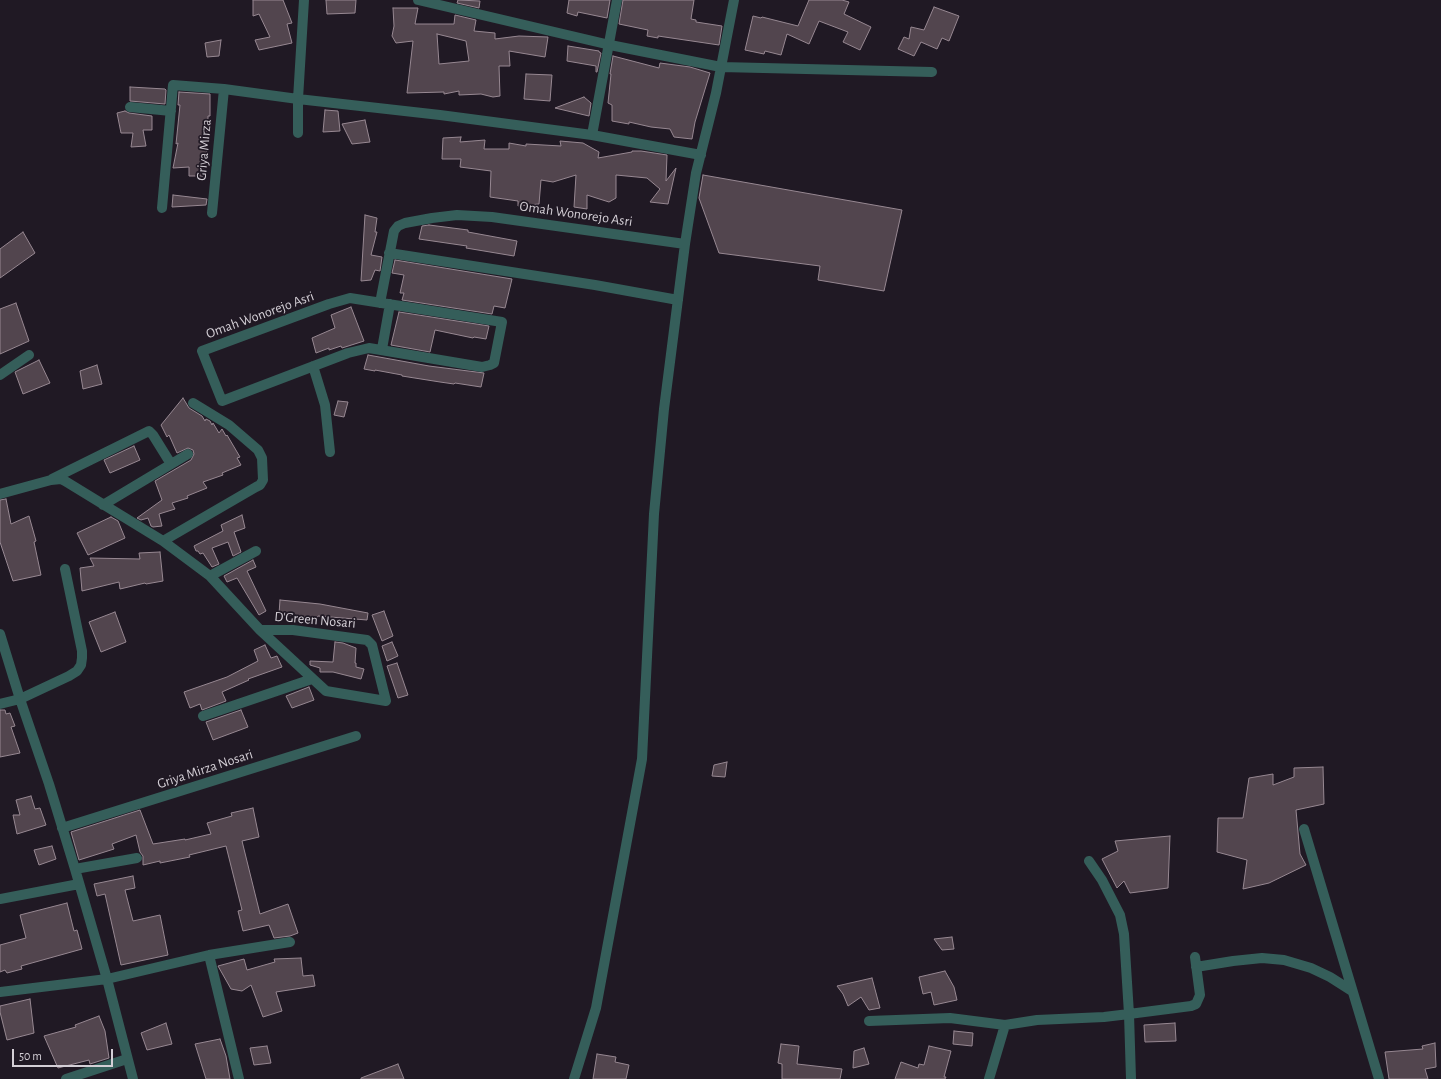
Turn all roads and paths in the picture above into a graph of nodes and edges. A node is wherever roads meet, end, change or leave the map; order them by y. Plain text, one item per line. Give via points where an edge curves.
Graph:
1 (304, 0) edge
2 (418, 0) edge
3 (617, 0) edge
4 (734, 0) edge
5 (445, 4) edge
6 (610, 45) junction
7 (721, 67) junction
8 (932, 72) dead end
9 (224, 89) junction
10 (298, 99) junction
11 (130, 107) dead end
12 (171, 112) junction
13 (298, 133) dead end
14 (592, 135) junction
15 (701, 155) junction
16 (162, 208) dead end
17 (212, 213) dead end
18 (685, 244) junction
19 (389, 253) junction
20 (678, 300) junction
21 (385, 304) junction
22 (382, 349) junction
23 (29, 355) dead end
24 (312, 366) junction
25 (0, 375) edge
26 (193, 403) dead end
27 (330, 452) dead end
28 (188, 454) dead end
29 (171, 464) junction
30 (51, 480) junction
31 (0, 494) edge
32 (103, 505) junction
33 (163, 541) junction
34 (256, 551) dead end
35 (65, 569) dead end
36 (210, 576) junction
37 (260, 630) junction
38 (0, 634) edge
39 (312, 678) junction
40 (20, 699) junction
41 (0, 704) edge
42 (203, 716) dead end
43 (356, 736) dead end
44 (62, 828) junction
45 (1304, 829) dead end
46 (137, 858) dead end
47 (1089, 861) dead end
48 (75, 868) junction
49 (79, 884) junction
50 (0, 899) edge
51 (290, 942) dead end
52 (209, 955) junction
53 (107, 979) junction
54 (1352, 991) junction
55 (0, 992) edge
56 (1129, 1014) junction
57 (869, 1021) dead end
58 (1005, 1025) junction
59 (127, 1059) junction
60 (66, 1079) edge
61 (133, 1079) edge
62 (239, 1079) edge
63 (574, 1079) edge
64 (989, 1079) edge
65 (1131, 1079) edge
66 (1378, 1079) edge

1 - 10 street
2 - 5 street
3 - 6 street
4 - 7 street
5 - 6 street
6 - 7 street
6 - 14 street
7 - 8 street
7 - 15 street
9 - 10 street
9 - 12 street via 173,85
9 - 17 street, Griya Mirza
10 - 13 street
10 - 14 street
11 - 12 street
12 - 16 street
14 - 15 street
15 - 18 street
18 - 19 street, Omah Wonorejo Asri via 492,217 457,215 398,226 394,231
18 - 20 street
19 - 20 street
19 - 21 street, Omah Wonorejo Asri
20 - 63 street via 654,514 642,759 596,1008
21 - 22 street, Omah Wonorejo Asri
21 - 22 street, Omah Wonorejo Asri via 502,322 494,363 486,367
21 - 24 street, Omah Wonorejo Asri via 350,298 202,350 222,401
22 - 24 street, Omah Wonorejo Asri via 358,350
23 - 25 street
24 - 27 street via 325,405
26 - 33 street via 229,425 258,450 262,458 263,480 260,485
28 - 29 street
29 - 30 street via 153,435 146,431
29 - 32 street
30 - 31 street
30 - 32 street, D'Green Nosari via 61,479
32 - 33 street, D'Green Nosari
33 - 36 street, D'Green Nosari
34 - 36 street
35 - 40 street via 82,651 81,665 69,676
36 - 37 street, D'Green Nosari
37 - 39 street, D'Green Nosari
37 - 39 street, D'Green Nosari via 293,630 367,640 372,645 386,701 326,691
38 - 40 street
39 - 42 street
40 - 41 street
40 - 44 street
43 - 44 street, Griya Mirza Nosari
44 - 48 street
45 - 54 street
46 - 48 street
47 - 56 street via 1120,914 1124,934
48 - 49 street
49 - 50 street
49 - 53 street
51 - 52 street
52 - 53 street
52 - 62 street
53 - 55 street
53 - 59 street
54 - 56 street via 1311,968 1284,960 1262,958 1196,962 1200,994 1196,1004
54 - 66 street
56 - 58 street via 1036,1020
56 - 65 street
57 - 58 street via 950,1018
58 - 64 street
59 - 60 street
59 - 61 street

